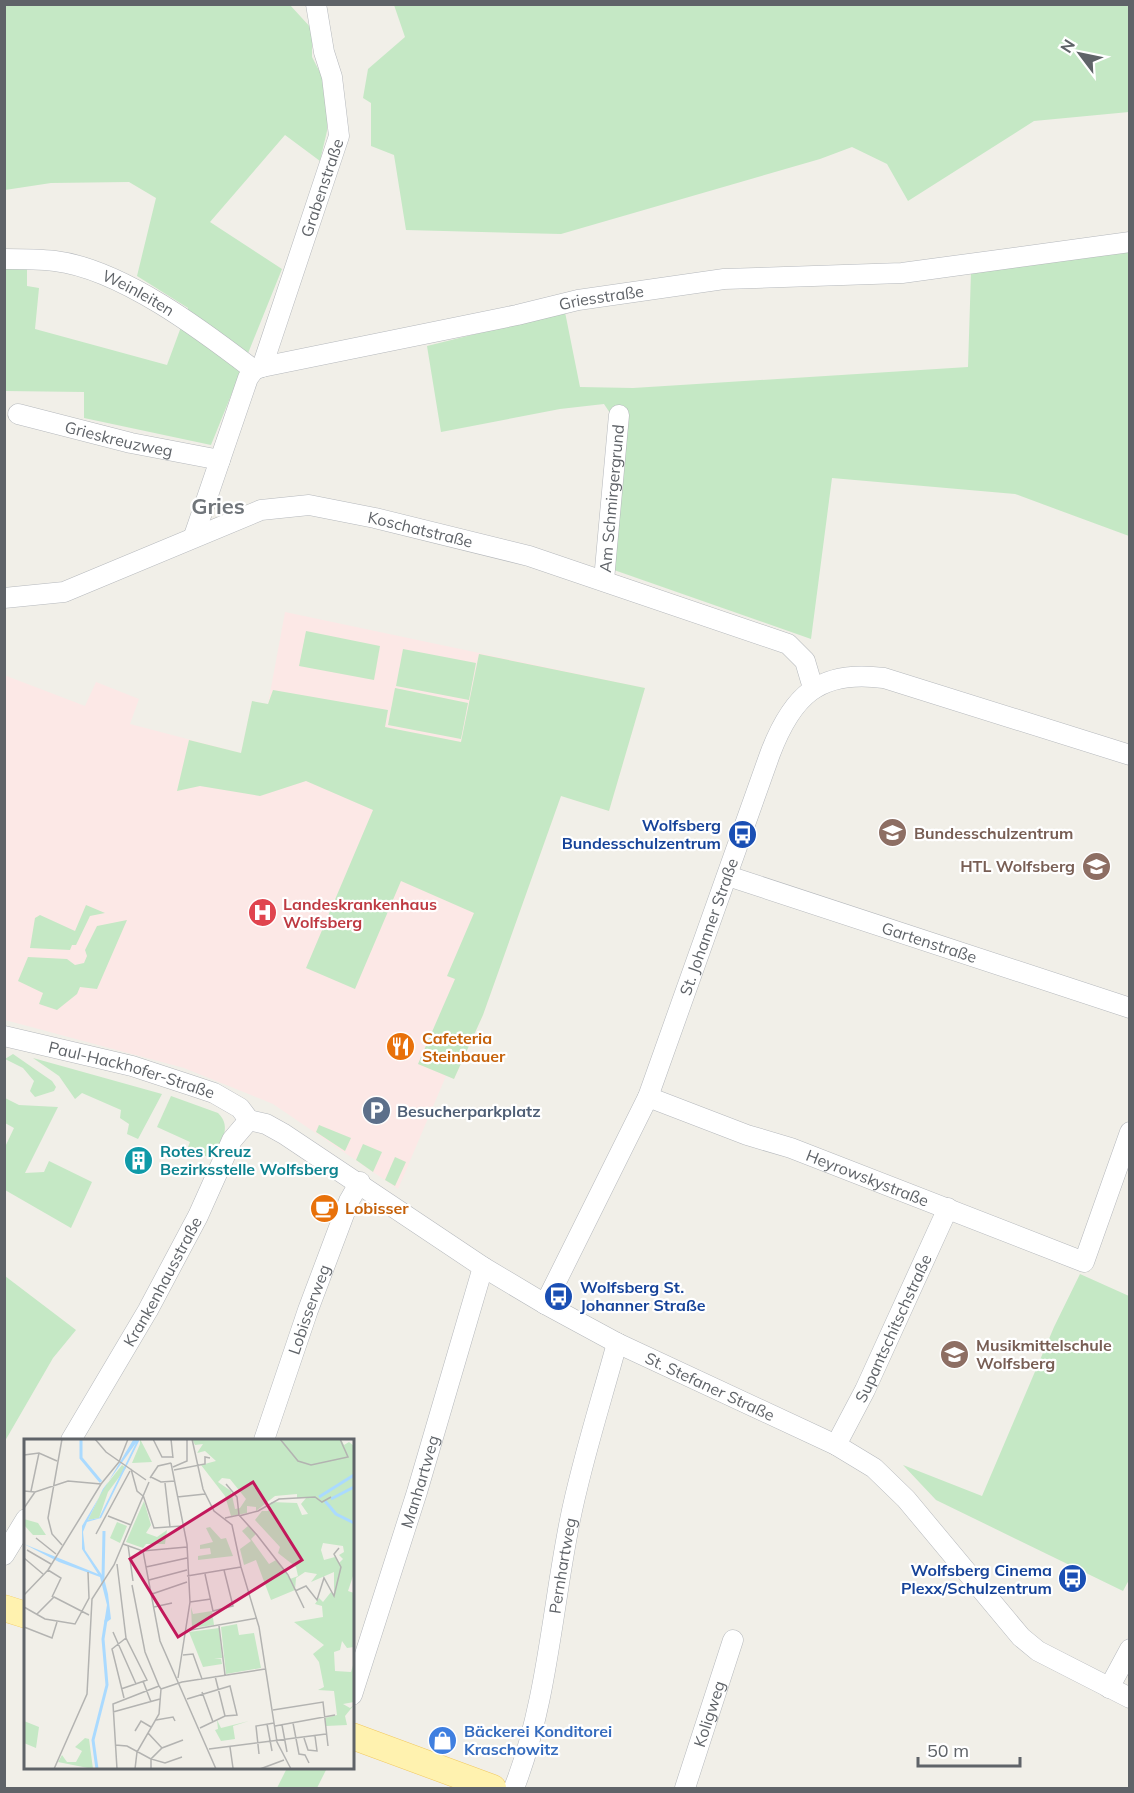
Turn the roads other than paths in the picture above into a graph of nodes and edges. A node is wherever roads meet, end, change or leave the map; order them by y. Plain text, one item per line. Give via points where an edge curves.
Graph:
1 (316, 4) edge
2 (1130, 242) edge
3 (4, 259) edge
4 (258, 368) junction
5 (18, 414) dead end
6 (619, 415) dead end
7 (220, 460) junction
8 (194, 536) junction
9 (604, 580) junction
10 (4, 598) edge
11 (813, 688) junction
12 (1130, 755) edge
13 (728, 876) junction
14 (1130, 1008) edge
15 (4, 1036) edge
16 (648, 1097) junction
17 (249, 1120) junction
18 (1130, 1132) edge
19 (360, 1182) junction
20 (948, 1208) junction
21 (483, 1267) junction
22 (545, 1304) junction
23 (617, 1343) junction
24 (72, 1439) edge
25 (264, 1439) edge
26 (836, 1445) junction
27 (24, 1522) edge
28 (4, 1555) edge
29 (4, 1608) edge
30 (24, 1614) edge
31 (732, 1640) dead end
32 (1130, 1649) edge
33 (1109, 1688) junction
34 (354, 1689) edge
35 (1130, 1698) edge
36 (354, 1737) edge
37 (493, 1788) edge
38 (514, 1788) edge
39 (685, 1788) edge

1 - 4 street, Grabenstraße via 332,77 339,136
2 - 4 street, Griesstraße via 902,273 724,279 578,300
3 - 4 street, Weinleiten via 55,261 89,270 158,302
4 - 7 street via 248,378
5 - 7 street, Grieskreuzweg via 131,443
6 - 9 street, Am Schmirgergrund
7 - 8 street
8 - 9 street, Koschatstraße via 261,510 309,505 529,556
8 - 10 street, Koschatstraße via 64,592
9 - 11 street, Koschatstraße via 788,644 804,661
11 - 12 street, St. Johanner Straße via 845,676 884,678
11 - 13 street, St. Johanner Straße via 779,728
13 - 14 street, Gartenstraße
13 - 16 street, St. Johanner Straße
15 - 17 street, Paul-Hackhofer-Straße via 132,1066 198,1087 240,1108
16 - 20 street, Heyrowskystraße
16 - 22 street, St. Johanner Straße
17 - 19 street, St. Stefaner Straße via 267,1124
17 - 24 street, Krankenhausstraße via 232,1140 198,1216 148,1310
18 - 20 street, Heyrowskystraße via 1084,1262
19 - 21 street, St. Stefaner Straße
19 - 25 street, Lobisserweg via 349,1201 308,1310
20 - 26 street, Supantschitschstraße
21 - 22 street, St. Stefaner Straße
21 - 34 street, Manhartweg
22 - 23 street, St. Stefaner Straße
23 - 26 street, St. Stefaner Straße
23 - 38 street, Pernhartweg via 570,1519 539,1700 524,1767
26 - 33 street, St. Stefaner Straße via 892,1484 1021,1637 1038,1651
27 - 28 street
29 - 30 main road
31 - 39 street, Koligweg
32 - 33 street
33 - 35 street, St. Stefaner Straße
36 - 37 main road

